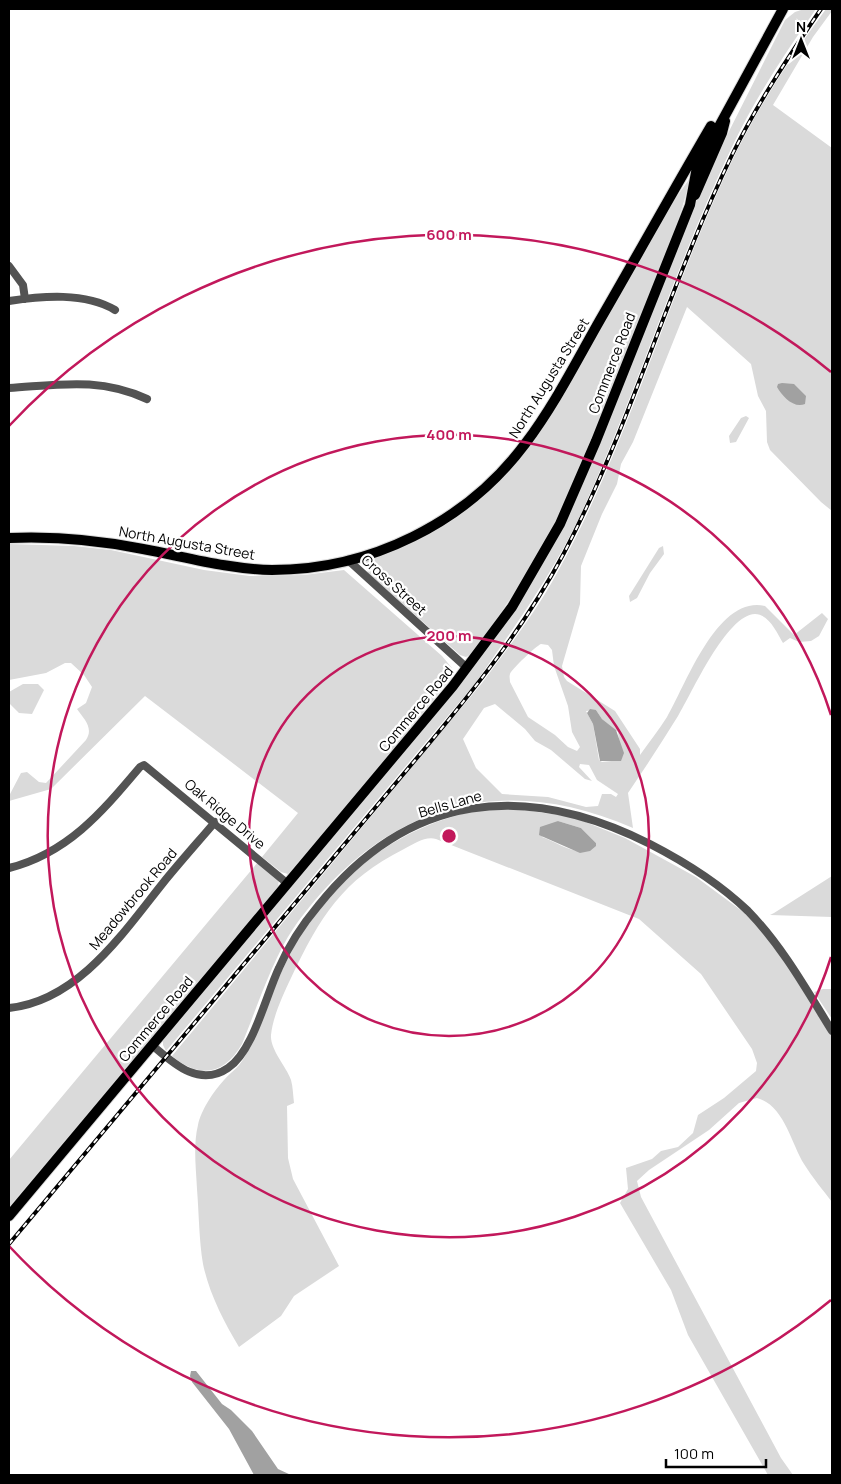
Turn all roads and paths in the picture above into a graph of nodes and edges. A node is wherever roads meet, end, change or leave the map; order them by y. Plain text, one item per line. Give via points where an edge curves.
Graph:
1 (783, 9) edge
2 (751, 64) junction
3 (728, 107) junction
4 (697, 167) junction
5 (690, 205) junction
6 (666, 207) junction
7 (9, 266) edge
8 (25, 299) junction
9 (9, 301) edge
10 (115, 310) dead end
11 (9, 388) edge
12 (147, 399) dead end
13 (9, 538) edge
14 (348, 560) junction
15 (467, 668) junction
16 (215, 822) junction
17 (9, 868) edge
18 (288, 884) junction
19 (9, 1008) edge
20 (832, 1031) edge
21 (152, 1045) junction
22 (9, 1216) edge

1 - 2 main road, Commerce Road
2 - 3 main road, Commerce Road
2 - 6 main road, North Augusta Street via 731,90
3 - 4 main road, Commerce Road
3 - 5 main road via 722,133
4 - 5 main road, Commerce Road
4 - 6 main road, North Augusta Street
5 - 15 main road, Commerce Road via 560,524 518,597
6 - 14 main road, North Augusta Street via 551,406 512,460 474,497 435,525 396,545
7 - 8 street via 20,280
8 - 9 street
8 - 10 street via 81,299 103,303
11 - 12 street via 77,382 115,387
13 - 14 main road, North Augusta Street via 91,540 248,569 303,569
14 - 15 street, Cross Street
15 - 18 main road, Commerce Road
16 - 17 street, Oak Ridge Drive via 144,765 78,835 45,856
16 - 18 street, Oak Ridge Drive
16 - 19 street, Meadowbrook Road via 117,940 89,968 44,998
18 - 21 main road, Commerce Road
20 - 21 street, Bells Lane via 767,932 712,882 654,846 592,819 537,806 497,805 458,812 418,826 374,852 342,879 312,913 289,947 243,1052 230,1067 209,1076 197,1076 179,1067
21 - 22 main road, Commerce Road

